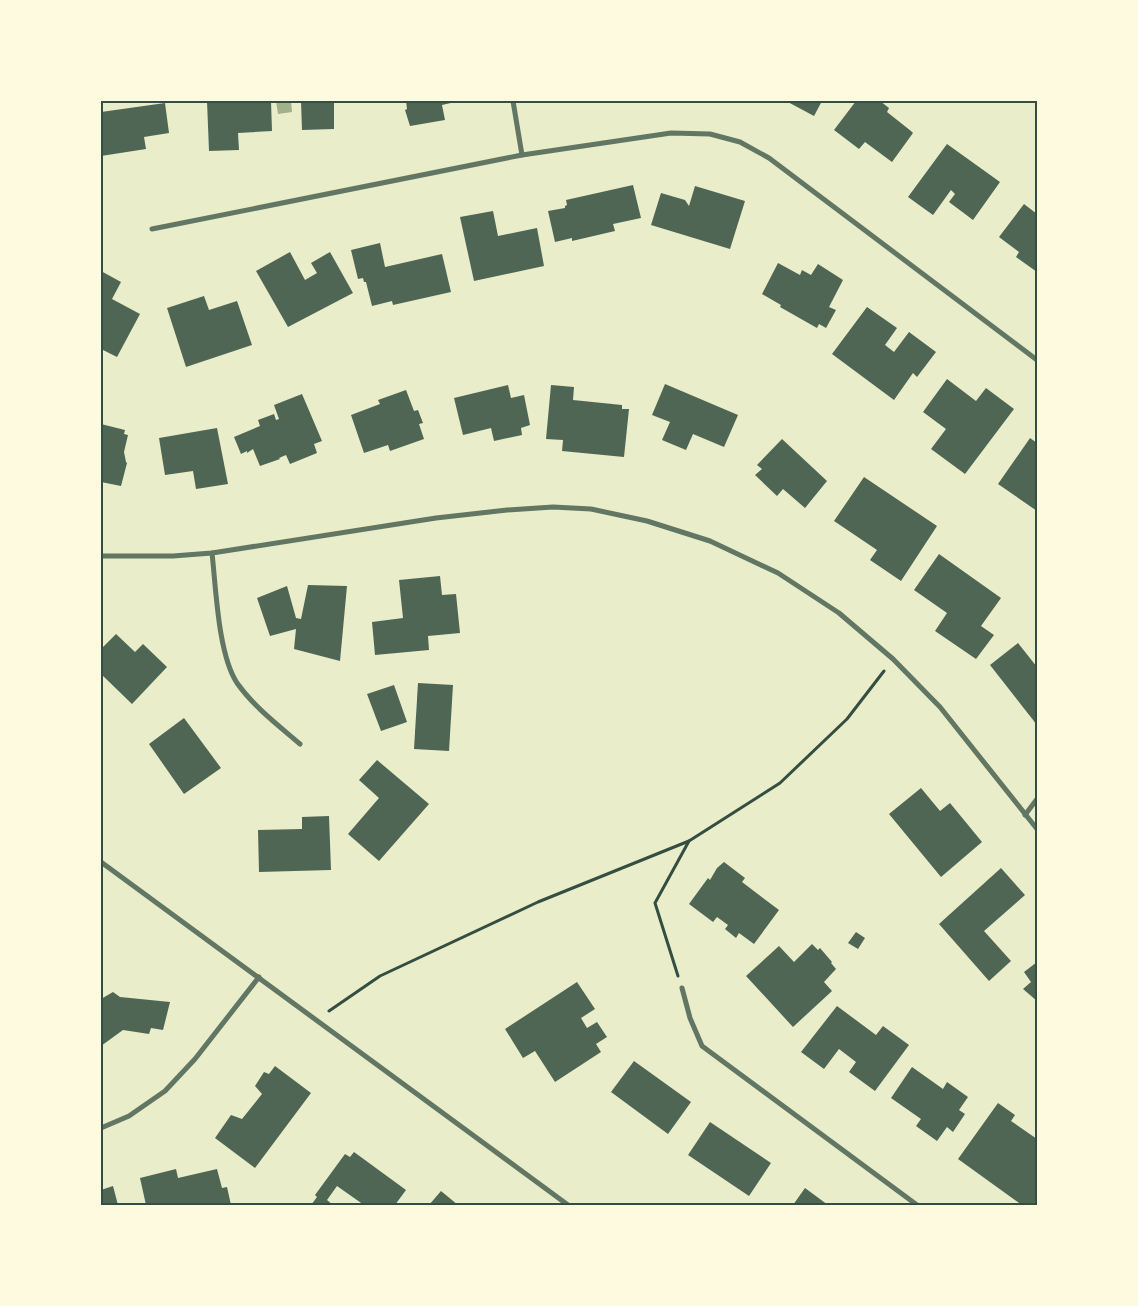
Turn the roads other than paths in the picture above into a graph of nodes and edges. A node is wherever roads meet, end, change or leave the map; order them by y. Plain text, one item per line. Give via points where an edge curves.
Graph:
1 (513, 101) edge
2 (522, 155) junction
3 (152, 229) dead end
4 (1037, 360) edge
5 (212, 553) junction
6 (101, 556) edge
7 (300, 744) dead end
8 (1037, 799) edge
9 (1025, 815) junction
10 (1037, 829) edge
11 (101, 862) edge
12 (259, 977) junction
13 (682, 988) road end
14 (101, 1128) edge
15 (559, 1202) edge
16 (568, 1205) edge
17 (917, 1205) edge

1 - 2 street
2 - 3 street
2 - 4 street via 671,132 710,134 740,142 769,158
5 - 6 street
5 - 7 street via 224,650 236,682 254,704
5 - 9 street via 507,510 591,509 646,521 710,542 778,573 839,613 894,659 940,707
8 - 9 street
9 - 10 street
11 - 12 street
12 - 14 street via 195,1059 165,1091 129,1116
12 - 15 street
13 - 17 street via 702,1046
15 - 16 street

